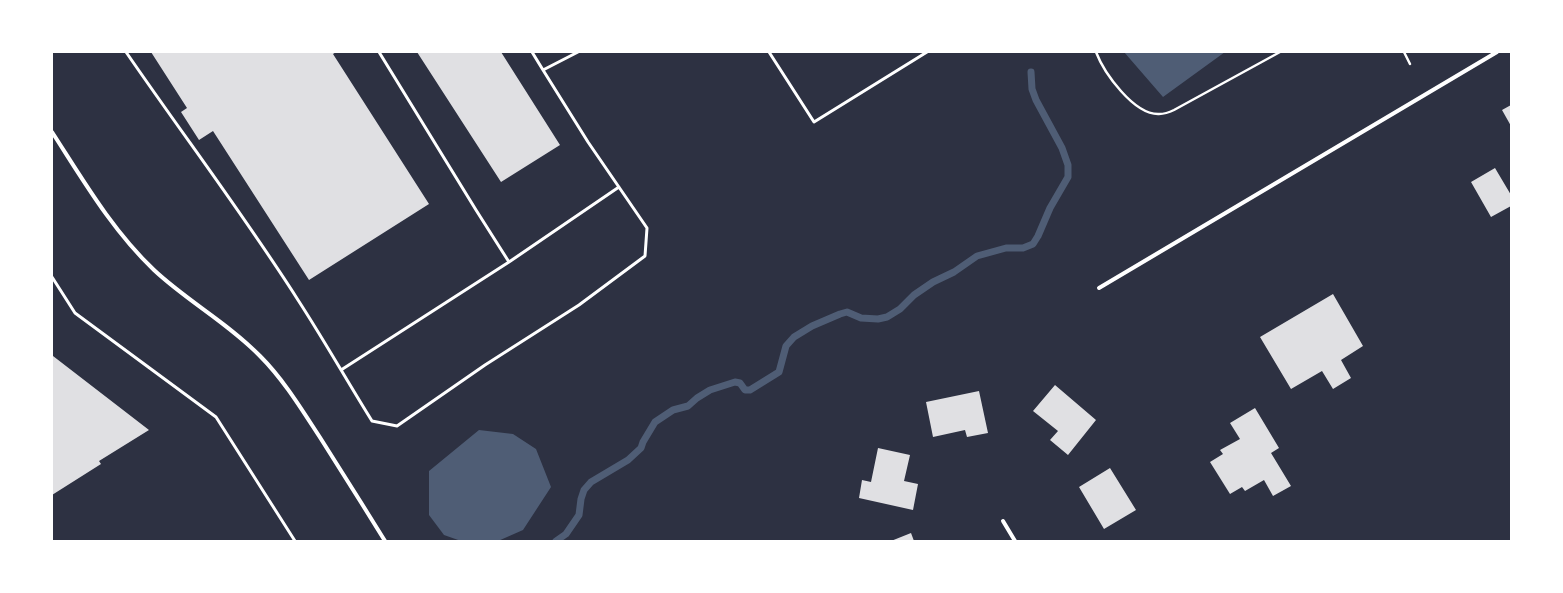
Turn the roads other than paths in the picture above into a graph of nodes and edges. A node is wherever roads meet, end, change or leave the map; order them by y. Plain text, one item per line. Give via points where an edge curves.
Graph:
1 (126, 52) edge
2 (379, 52) edge
3 (532, 52) edge
4 (578, 52) edge
5 (768, 52) edge
6 (927, 52) edge
7 (1497, 52) edge
8 (543, 70) junction
9 (52, 132) edge
10 (619, 187) junction
11 (509, 262) junction
12 (52, 276) edge
13 (1099, 288) dead end
14 (341, 370) junction
15 (1003, 521) dead end
16 (295, 541) edge
17 (385, 541) edge
18 (1015, 541) edge

1 - 14 lane via 238,210
2 - 11 lane
3 - 8 lane
4 - 8 lane
5 - 6 lane via 814,122
7 - 13 street
8 - 10 lane
9 - 17 street via 89,191 138,253 175,287 249,346 284,385
10 - 11 lane
10 - 14 lane via 647,228 645,256 579,305 485,365 397,426 372,421
11 - 14 lane
12 - 16 lane via 75,313 216,417
15 - 18 street

